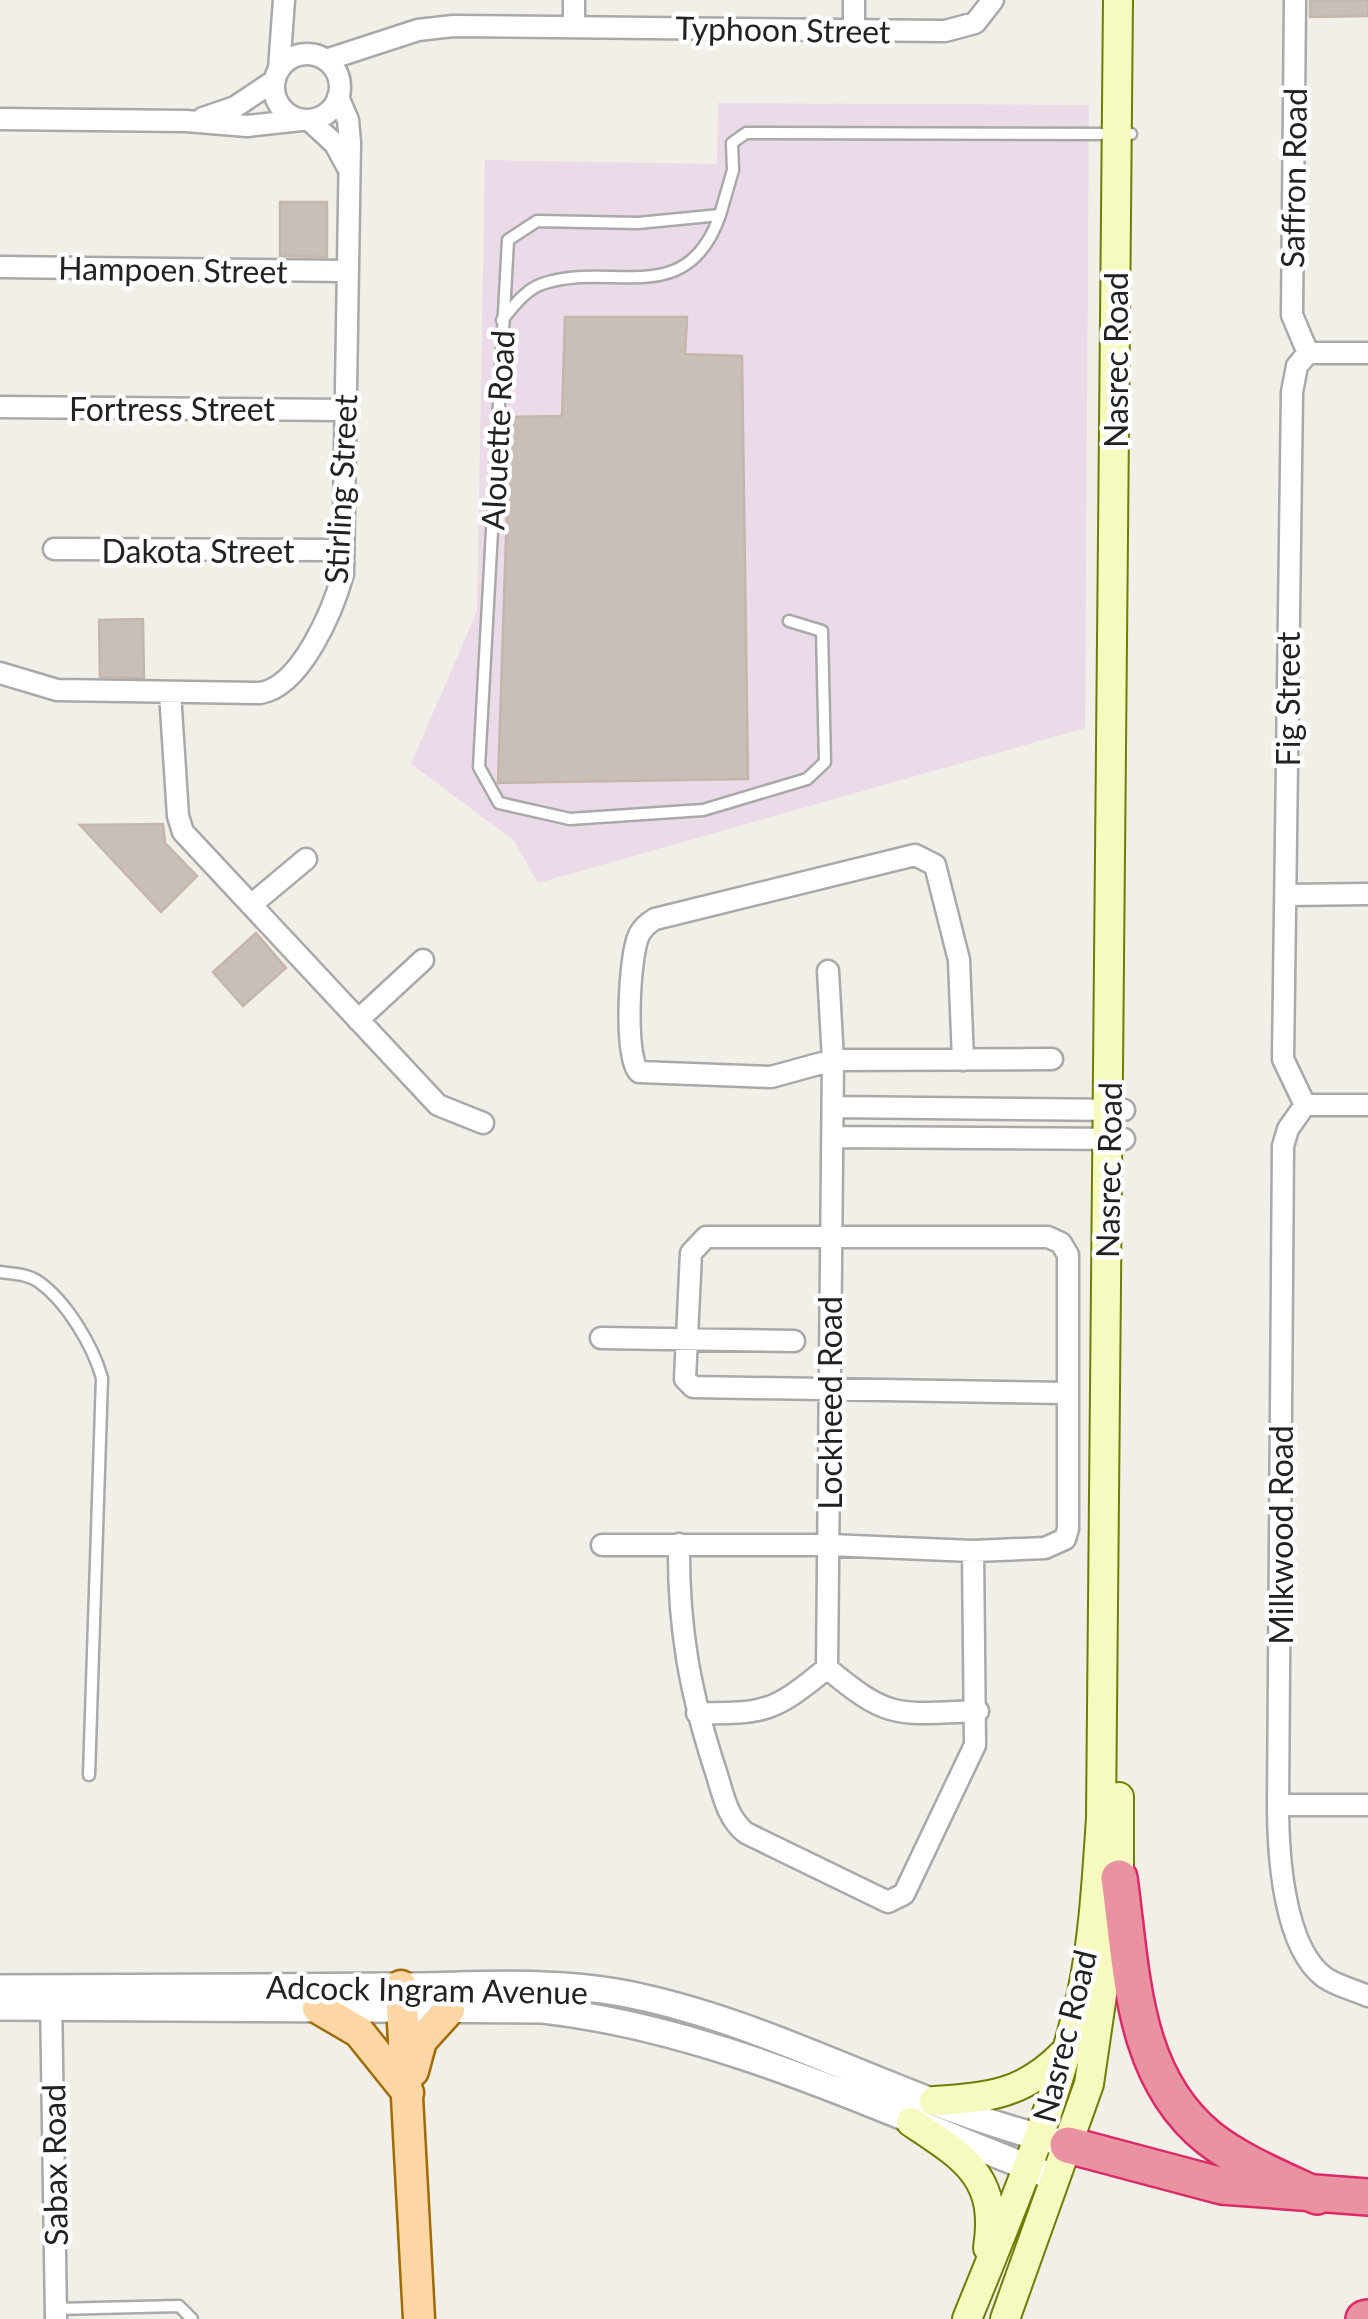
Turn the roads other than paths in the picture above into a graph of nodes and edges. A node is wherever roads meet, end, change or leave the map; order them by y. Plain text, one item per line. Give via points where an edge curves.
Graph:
1 (286, 0) edge
2 (574, 0) edge
3 (854, 0) edge
4 (993, 0) edge
5 (1118, 0) edge
6 (1132, 0) edge
7 (1295, 0) edge
8 (574, 26) junction
9 (854, 30) junction
10 (384, 44) junction
11 (319, 57) junction
12 (276, 75) junction
13 (339, 92) junction
14 (0, 119) edge
15 (305, 120) junction
16 (186, 121) junction
17 (1124, 134) junction
18 (349, 170) junction
19 (720, 215) junction
20 (0, 266) edge
21 (346, 271) junction
22 (502, 321) junction
23 (1308, 353) junction
24 (1368, 353) edge
25 (0, 407) edge
26 (345, 410) junction
27 (54, 549) dead end
28 (343, 550) junction
29 (789, 621) dead end
30 (0, 673) edge
31 (170, 693) junction
32 (306, 859) dead end
33 (1368, 894) edge
34 (1286, 895) junction
35 (250, 906) junction
36 (424, 960) dead end
37 (828, 970) dead end
38 (358, 1020) junction
39 (1052, 1059) dead end
40 (833, 1060) junction
41 (963, 1060) junction
42 (1305, 1104) junction
43 (1368, 1105) edge
44 (833, 1107) junction
45 (972, 1108) junction
46 (1116, 1110) junction
47 (483, 1123) dead end
48 (832, 1137) junction
49 (972, 1138) junction
50 (1116, 1139) junction
51 (830, 1238) junction
52 (0, 1272) edge
53 (601, 1338) dead end
54 (686, 1338) junction
55 (794, 1340) dead end
56 (828, 1392) junction
57 (1068, 1393) junction
58 (679, 1544) junction
59 (602, 1545) dead end
60 (829, 1545) junction
61 (973, 1550) junction
62 (827, 1668) junction
63 (978, 1710) junction
64 (697, 1713) junction
65 (89, 1776) dead end
66 (1278, 1805) junction
67 (1368, 1805) edge
68 (1119, 1878) junction
69 (0, 1988) edge
70 (1368, 1996) edge
71 (402, 1998) junction
72 (51, 1999) junction
73 (0, 2008) edge
74 (318, 2008) junction
75 (450, 2010) junction
76 (1066, 2050) junction
77 (408, 2093) junction
78 (934, 2102) junction
79 (911, 2122) junction
80 (1053, 2141) junction
81 (1028, 2168) junction
82 (1057, 2178) junction
83 (1317, 2196) junction
84 (1368, 2198) edge
85 (983, 2280) junction
86 (56, 2314) edge
87 (192, 2319) edge
88 (420, 2319) edge
89 (967, 2319) edge
90 (1005, 2319) edge

1 - 11 street via 295,27
1 - 12 street
2 - 8 street
3 - 9 street
4 - 9 street, Typhoon Street via 975,23 954,30
5 - 17 main road, Nasrec Road
6 - 17 main road, Nasrec Road
7 - 23 street, Saffron Road via 1292,315
8 - 9 street, Typhoon Street
8 - 10 street, Typhoon Street via 452,26
10 - 11 street, Typhoon Street
10 - 13 street, Typhoon Street
11 - 12 street via 293,56
11 - 13 street via 336,71
12 - 15 street via 280,106
12 - 16 street via 226,111
13 - 15 street via 330,110
13 - 18 street, Stirling Street via 348,120
14 - 16 street
15 - 16 street via 247,126
15 - 18 street via 335,144
17 - 19 lane via 746,133 732,143 733,170
17 - 46 main road, Nasrec Road
18 - 21 street, Stirling Street
19 - 22 lane via 709,248 681,266 641,280 542,284
19 - 22 lane, Alouette Road via 537,221 508,240
20 - 21 street, Hampoen Street
21 - 26 street, Stirling Street
22 - 29 lane, Alouette Road via 479,767 499,803 570,819 703,810 808,779 825,762 822,631
23 - 24 street
23 - 34 street, Fig Street via 1296,366 1292,392
25 - 26 street, Fortress Street
26 - 28 street, Stirling Street
27 - 28 street, Dakota Street
28 - 31 street, Stirling Street via 336,597 282,686 260,693
30 - 31 street, Stirling Street via 43,688
31 - 35 street via 180,825
32 - 35 street
33 - 34 street
34 - 42 street, Fig Street via 1282,1059
35 - 38 street
36 - 38 street
37 - 40 street, Lockheed Road
38 - 47 street via 438,1105
39 - 41 street
40 - 41 street
40 - 41 street via 770,1077 634,1070 634,947 646,925 924,856 935,866 959,960
40 - 44 street, Lockheed Road
42 - 43 street
42 - 66 street, Milkwood Road via 1284,1146
44 - 45 street
44 - 48 street, Lockheed Road
45 - 46 street
45 - 49 street
46 - 50 main road, Nasrec Road
48 - 49 street
48 - 51 street, Lockheed Road
49 - 50 street
50 - 68 main road, Nasrec Road
50 - 76 main road, Nasrec Road via 1103,1785 1082,1990
51 - 54 street via 713,1235 698,1241 690,1253
51 - 56 street, Lockheed Road
51 - 57 street via 1056,1240 1068,1255
52 - 65 lane via 26,1275 53,1295 102,1378
53 - 54 street
54 - 55 street
54 - 56 street via 685,1379 693,1388
56 - 57 street
56 - 60 street, Lockheed Road
57 - 61 street via 1065,1540 1046,1548
58 - 59 street
58 - 60 street
58 - 64 street via 682,1651
60 - 61 street
60 - 62 street, Lockheed Road
61 - 63 street
62 - 63 street via 882,1708 912,1714
62 - 64 street via 767,1710
63 - 64 street via 975,1745 937,1829 904,1894 888,1902 736,1825
66 - 67 street
66 - 70 street, Milkwood Road via 1278,1871 1309,1959 1322,1976
68 - 80 main road, Nasrec Road via 1092,2066
68 - 83 highway via 1148,2056 1165,2092 1210,2139
69 - 72 street, Adcock Ingram Avenue
71 - 72 street, Adcock Ingram Avenue
71 - 74 street, Adcock Ingram Avenue
71 - 75 street, Adcock Ingram Avenue
71 - 77 main road
71 - 78 street, Adcock Ingram Avenue via 544,1985 652,1999 769,2034
72 - 73 street, Adcock Ingram Avenue
72 - 74 street, Adcock Ingram Avenue
72 - 86 street, Sabax Road
74 - 77 main road via 358,2032
75 - 77 main road via 421,2040
75 - 79 street, Adcock Ingram Avenue via 560,2012 676,2033
76 - 78 main road via 1042,2076 1015,2091
76 - 80 main road, Nasrec Road
77 - 88 main road
78 - 80 street, Adcock Ingram Avenue
79 - 81 street, Adcock Ingram Avenue
79 - 85 main road via 964,2158 980,2178 992,2220
80 - 81 main road, Nasrec Road
80 - 82 main road, Nasrec Road
80 - 83 highway via 1222,2186
81 - 82 street, Adcock Ingram Avenue
81 - 85 main road, Nasrec Road
82 - 90 main road, Nasrec Road
83 - 84 highway
85 - 89 main road, Nasrec Road
86 - 87 lane via 179,2306

